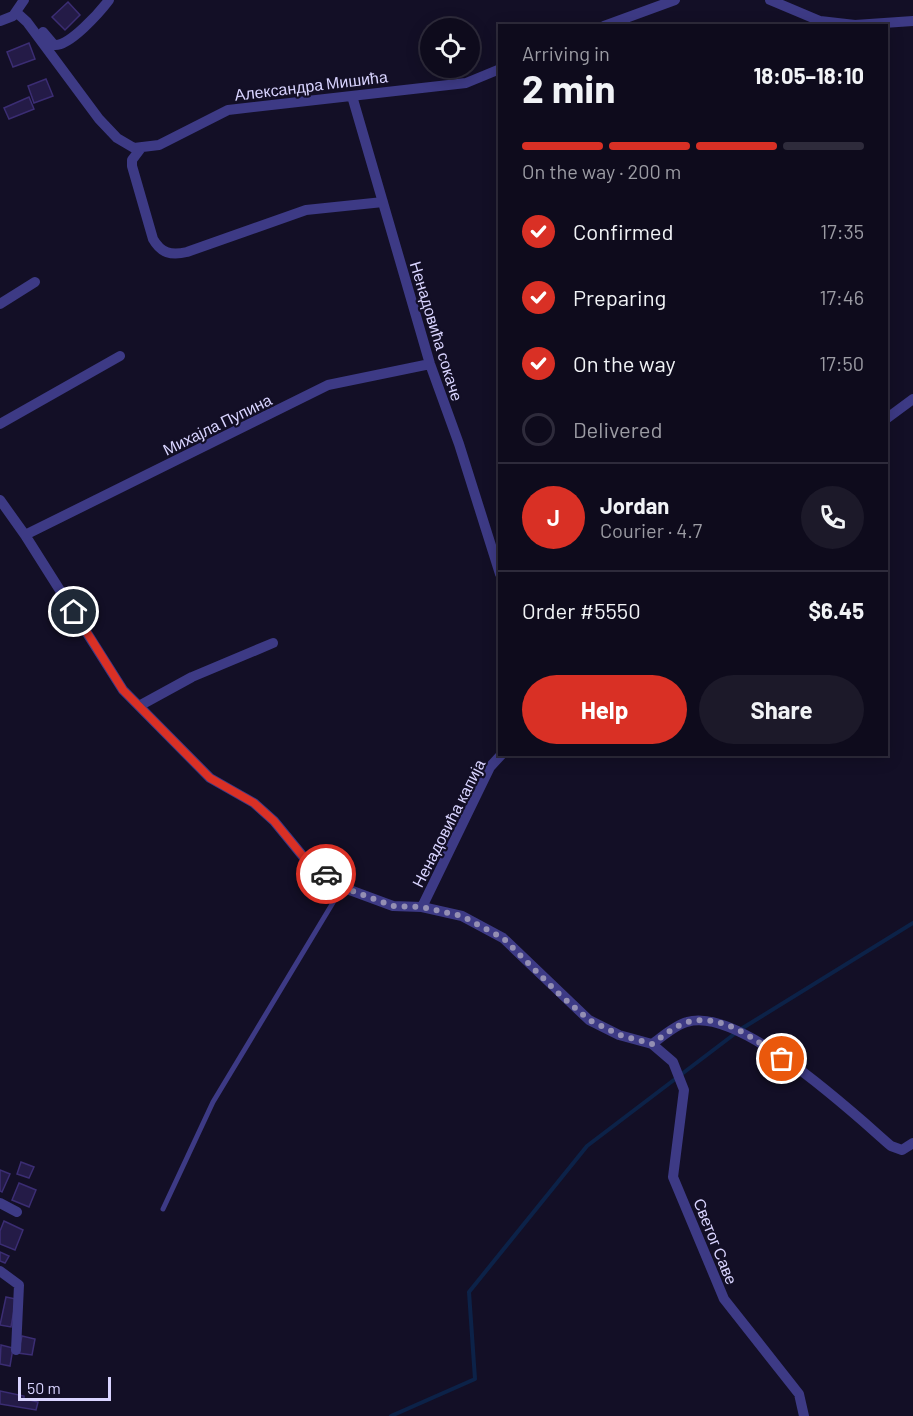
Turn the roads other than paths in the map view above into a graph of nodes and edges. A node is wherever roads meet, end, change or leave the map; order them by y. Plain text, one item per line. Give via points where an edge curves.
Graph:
1 (24, 0) edge
2 (109, 0) edge
3 (675, 0) edge
4 (770, 0) edge
5 (16, 12) junction
6 (0, 21) edge
7 (913, 21) edge
8 (27, 22) junction
9 (609, 24) edge
10 (846, 24) edge
11 (870, 24) edge
12 (498, 70) edge
13 (352, 96) junction
14 (141, 148) junction
15 (383, 202) junction
16 (35, 282) dead end
17 (0, 304) edge
18 (120, 356) dead end
19 (430, 364) junction
20 (913, 399) edge
21 (888, 418) edge
22 (0, 424) edge
23 (0, 500) edge
24 (26, 535) junction
25 (498, 568) edge
26 (273, 644) dead end
27 (139, 706) junction
28 (500, 756) edge
29 (343, 886) junction
30 (422, 907) junction
31 (652, 1044) junction
32 (913, 1143) edge
33 (0, 1203) edge
34 (164, 1209) dead end
35 (17, 1212) dead end
36 (0, 1271) edge
37 (16, 1350) dead end
38 (804, 1416) edge

1 - 5 street
2 - 8 street via 98,15 57,46 34,22
3 - 9 street
4 - 10 street via 820,21
5 - 6 street
5 - 8 street
7 - 11 street
8 - 14 street via 99,119 129,146
12 - 13 street, Александра Мишића via 466,83
13 - 14 street, Александра Мишића via 228,110 159,145
13 - 15 street, Ненадовића сокаче
14 - 15 street via 132,166 153,239 167,254 187,252 306,210
15 - 19 street, Ненадовића сокаче
16 - 17 street
18 - 22 street
19 - 24 street, Михајла Пупина via 328,386
19 - 25 street, Ненадовића сокаче
20 - 21 street
23 - 24 street
24 - 27 street via 123,690
26 - 27 street via 192,678
27 - 29 street via 210,778 254,803 306,860
28 - 30 street, Ненадовића капија via 490,767
29 - 30 street via 393,906
29 - 34 lane via 213,1102
30 - 31 street via 462,916 503,938 589,1020
31 - 32 street via 687,1022 714,1021 729,1026 752,1036 825,1090 891,1146 902,1150
31 - 38 street, Светог Саве via 673,1062 684,1090 673,1177 724,1299 800,1394
33 - 35 street
36 - 37 street via 19,1285

